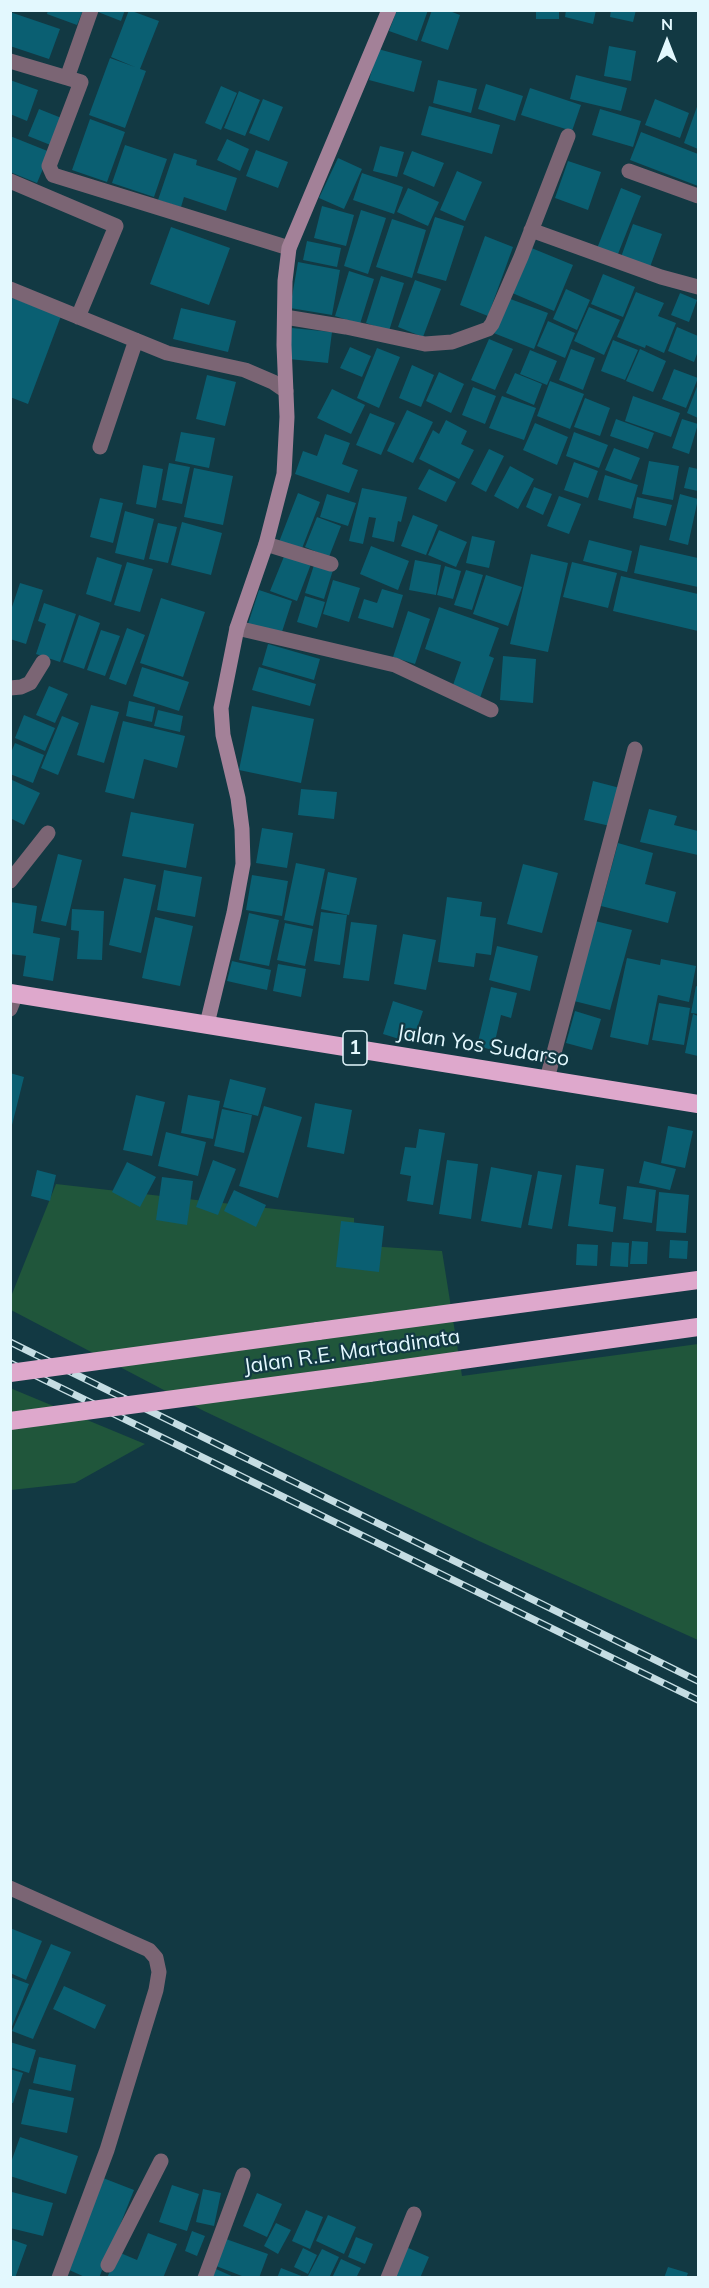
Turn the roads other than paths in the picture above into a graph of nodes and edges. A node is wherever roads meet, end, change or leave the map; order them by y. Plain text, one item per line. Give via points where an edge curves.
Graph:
1 (91, 10) edge
2 (389, 10) edge
3 (10, 61) edge
4 (67, 78) junction
5 (568, 136) dead end
6 (629, 171) dead end
7 (10, 181) edge
8 (699, 196) edge
9 (531, 230) junction
10 (289, 248) junction
11 (698, 287) edge
12 (10, 289) edge
13 (78, 317) junction
14 (285, 317) junction
15 (136, 340) junction
16 (286, 391) junction
17 (100, 447) dead end
18 (267, 544) junction
19 (331, 564) dead end
20 (237, 628) junction
21 (43, 662) dead end
22 (10, 688) edge
23 (491, 710) dead end
24 (635, 749) dead end
25 (48, 833) dead end
26 (10, 881) edge
27 (12, 999) edge
28 (207, 1024) junction
29 (547, 1079) junction
30 (699, 1104) edge
31 (699, 1280) edge
32 (699, 1327) edge
33 (10, 1373) edge
34 (10, 1421) edge
35 (10, 1888) edge
36 (161, 2161) dead end
37 (243, 2175) dead end
38 (414, 2214) dead end
39 (108, 2265) dead end
40 (59, 2277) edge
41 (206, 2277) edge
42 (388, 2277) edge

1 - 4 street
2 - 10 street
3 - 4 street
4 - 10 street via 81,82 49,166 53,175
5 - 9 street
6 - 8 street
7 - 13 street via 116,226
9 - 11 street
9 - 14 street via 492,324 452,342 425,344
10 - 14 street
12 - 13 street
13 - 15 street
14 - 16 street
15 - 16 street via 167,353 245,370
15 - 17 street
16 - 18 street via 284,474
18 - 19 street
18 - 20 street
20 - 23 street via 395,665
20 - 28 street via 221,708 223,735 238,798 243,864
21 - 22 street via 30,683
24 - 29 street
25 - 26 street
27 - 28 highway, Jalan Yos Sudarso / 1
28 - 29 highway, Jalan Yos Sudarso / 1
29 - 30 highway, Jalan Yos Sudarso / 1
31 - 33 highway, Jalan R.E. Martadinata, bridge
32 - 34 highway, Jalan R.E. Martadinata, bridge
35 - 40 street via 149,1950 156,1958 159,1972 107,2150
36 - 39 street
37 - 41 street
38 - 42 street

